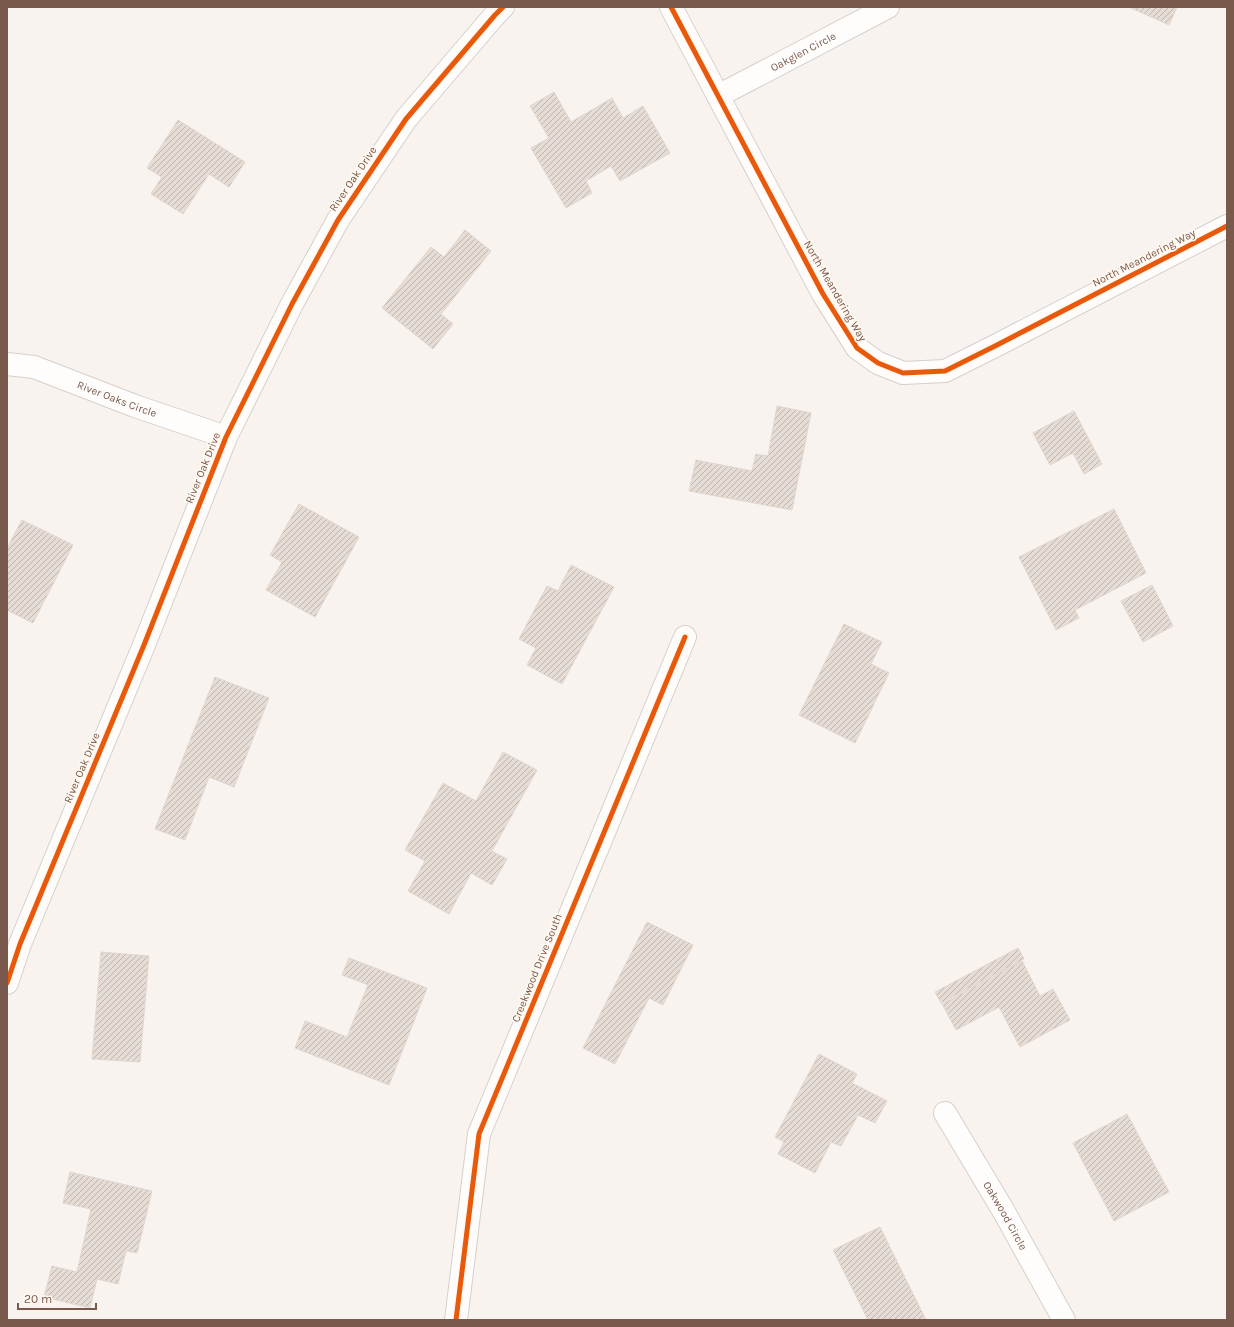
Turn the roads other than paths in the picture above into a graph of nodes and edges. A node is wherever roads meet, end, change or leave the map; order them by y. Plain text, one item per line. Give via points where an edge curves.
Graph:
1 (503, 7) edge
2 (671, 7) edge
3 (888, 7) edge
4 (718, 96) junction
5 (1227, 226) edge
6 (7, 364) edge
7 (226, 437) junction
8 (685, 637) dead end
9 (7, 983) edge
10 (945, 1113) dead end
11 (456, 1320) edge
12 (1064, 1320) edge

1 - 7 street, River Oak Drive via 406,118 338,220 292,304
2 - 4 street, North Meandering Way
3 - 4 street, Oakglen Circle
4 - 5 street, North Meandering Way via 823,294 857,348 878,364 903,373 945,371
6 - 7 street, River Oaks Circle via 34,367 135,406
7 - 9 street, River Oak Drive via 144,645 20,944
8 - 11 street, Creekwood Drive South via 479,1134
10 - 12 street, Oakwood Circle

